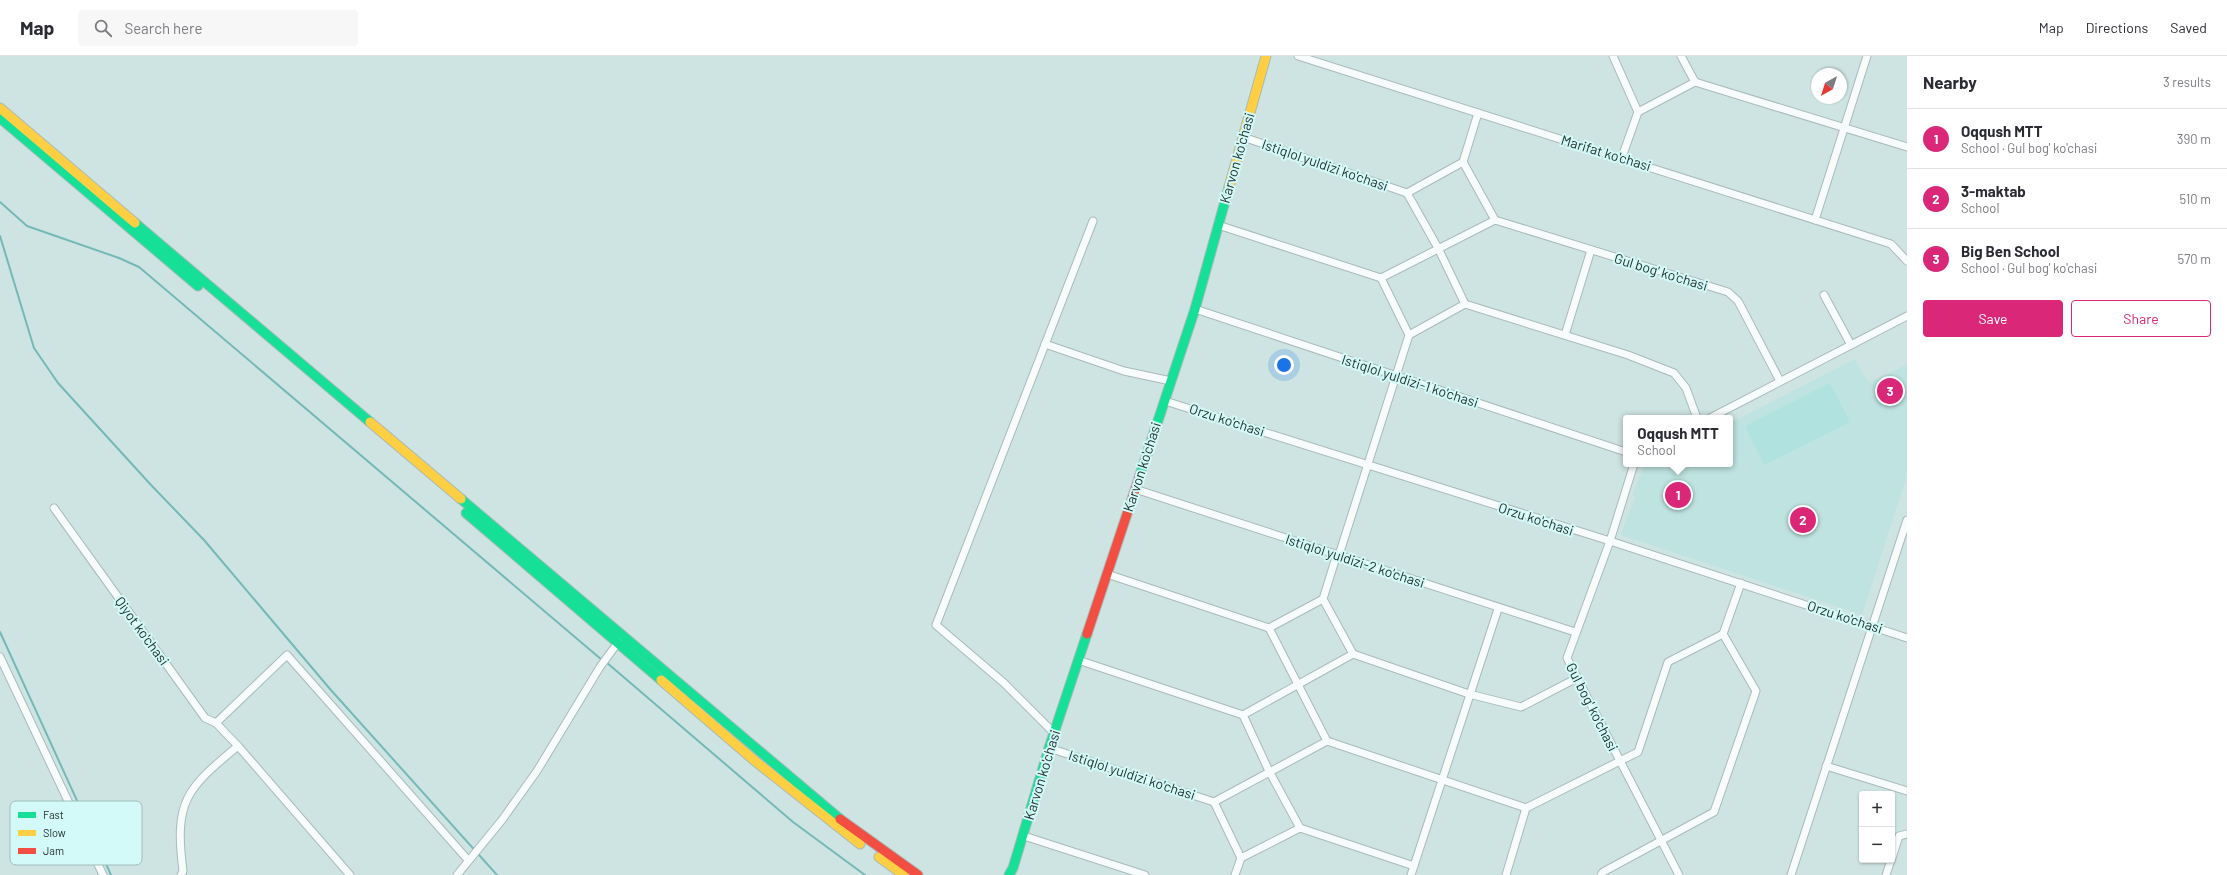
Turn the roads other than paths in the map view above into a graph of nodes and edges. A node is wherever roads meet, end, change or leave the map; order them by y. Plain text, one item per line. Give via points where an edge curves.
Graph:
1 (1266, 56) edge
2 (1298, 56) edge
3 (1612, 56) edge
4 (1682, 56) edge
5 (1867, 56) edge
6 (1695, 82) junction
7 (0, 108) edge
8 (1638, 112) junction
9 (1478, 113) junction
10 (0, 118) edge
11 (1844, 128) junction
12 (1243, 137) junction
13 (1907, 147) edge
14 (1622, 157) junction
15 (1463, 162) junction
16 (1407, 193) junction
17 (1495, 220) junction
18 (1815, 220) junction
19 (1093, 221) dead end
20 (1218, 225) junction
21 (1438, 248) junction
22 (1591, 250) junction
23 (1907, 261) edge
24 (1381, 278) junction
25 (1824, 295) dead end
26 (1465, 304) junction
27 (1195, 309) junction
28 (1907, 316) edge
29 (1409, 335) junction
30 (1565, 335) junction
31 (1045, 344) junction
32 (1851, 345) junction
33 (1396, 376) junction
34 (1171, 381) junction
35 (1780, 381) junction
36 (1165, 401) junction
37 (1696, 415) edge
38 (1716, 415) edge
39 (1623, 451) edge
40 (1366, 464) junction
41 (1633, 467) edge
42 (1135, 489) junction
43 (54, 508) dead end
44 (1907, 520) edge
45 (1610, 541) junction
46 (1338, 554) junction
47 (1107, 574) junction
48 (1740, 583) junction
49 (1323, 599) junction
50 (1498, 608) junction
51 (1872, 626) junction
52 (1269, 628) junction
53 (1575, 632) junction
54 (1723, 634) junction
55 (1907, 638) edge
56 (620, 639) junction
57 (1353, 654) junction
58 (0, 657) edge
59 (1078, 660) junction
60 (1577, 678) junction
61 (1298, 687) junction
62 (1469, 694) junction
63 (1243, 715) junction
64 (216, 723) junction
65 (1054, 733) junction
66 (1327, 741) junction
67 (238, 746) junction
68 (1049, 748) junction
69 (1620, 761) junction
70 (1826, 766) junction
71 (1269, 771) junction
72 (1444, 779) junction
73 (1907, 792) edge
74 (68, 801) edge
75 (1214, 802) junction
76 (1526, 808) junction
77 (1300, 828) junction
78 (1907, 834) edge
79 (1024, 836) junction
80 (1661, 839) junction
81 (1895, 849) edge
82 (469, 858) junction
83 (1241, 858) junction
84 (1890, 863) edge
85 (98, 865) edge
86 (1414, 866) junction
87 (103, 875) edge
88 (181, 875) edge
89 (350, 875) edge
90 (457, 875) edge
91 (904, 875) edge
92 (918, 875) edge
93 (1009, 875) edge
94 (1145, 875) edge
95 (1235, 875) edge
96 (1411, 875) edge
97 (1506, 875) edge
98 (1601, 875) edge
99 (1679, 875) edge
100 (1791, 875) edge
101 (1886, 875) edge

1 - 12 main road, Karvon ko'chasi
2 - 9 street, Marifat ko'chasi
3 - 8 street
4 - 6 street
5 - 11 street
6 - 8 street
6 - 11 street
7 - 56 main road
8 - 14 street
9 - 14 street, Marifat ko'chasi
9 - 15 street
10 - 56 main road
11 - 13 street
11 - 18 street
12 - 16 street, Istiqlol yuldizi ko'chasi
12 - 20 main road, Karvon ko'chasi
14 - 18 street, Marifat ko'chasi
15 - 16 street
15 - 17 street
16 - 21 street
17 - 21 street
17 - 22 street, Gul bog' ko'chasi
18 - 23 street, Marifat ko'chasi via 1891,244
19 - 31 street
20 - 24 street
20 - 27 main road, Karvon ko'chasi
21 - 24 street
21 - 26 street
22 - 30 street
22 - 35 street, Gul bog' ko'chasi via 1728,292 1745,312
24 - 29 street
25 - 32 street
26 - 29 street
26 - 30 street
27 - 33 street, Istiqlol yuldizi-1 ko'chasi
27 - 34 main road, Karvon ko'chasi
28 - 32 street
29 - 33 street
30 - 37 street via 1674,373 1686,388
31 - 34 street via 1117,369
31 - 65 street via 936,625 1004,683
32 - 35 street
33 - 39 street, Istiqlol yuldizi-1 ko'chasi
33 - 40 street
34 - 36 main road, Karvon ko'chasi
35 - 38 street
36 - 40 street, Orzu ko'chasi
36 - 42 main road, Karvon ko'chasi
40 - 45 street, Orzu ko'chasi
40 - 46 street
41 - 45 street, Gul bog' ko'chasi
42 - 46 street, Istiqlol yuldizi-2 ko'chasi
42 - 47 main road, Karvon ko'chasi
43 - 64 street, Qiyot ko'chasi via 205,718
44 - 51 street
45 - 48 street, Orzu ko'chasi
45 - 53 street, Gul bog' ko'chasi
46 - 49 street
46 - 50 street, Istiqlol yuldizi-2 ko'chasi
47 - 52 street
47 - 59 main road, Karvon ko'chasi
48 - 51 street, Orzu ko'chasi
48 - 54 street
49 - 52 street
49 - 57 street
50 - 53 street, Istiqlol yuldizi-2 ko'chasi
50 - 62 street
51 - 55 street, Orzu ko'chasi
51 - 70 street
52 - 61 street
53 - 60 street, Gul bog' ko'chasi via 1567,658
54 - 69 street, Gul bog' ko'chasi via 1668,662 1638,752
54 - 80 street via 1756,692 1714,812
56 - 82 street via 600,667 538,771 482,845
56 - 91 main road via 756,761 831,822
56 - 92 main road via 864,838
57 - 61 street
57 - 62 street
58 - 74 street
59 - 63 street
59 - 65 main road, Karvon ko'chasi
60 - 62 street via 1521,707
60 - 69 street, Gul bog' ko'chasi
61 - 63 street
61 - 66 street
62 - 72 street
63 - 71 street
64 - 67 street, Qiyot ko'chasi
64 - 82 street via 287,655
65 - 68 main road, Karvon ko'chasi
66 - 71 street
66 - 72 street
67 - 88 street via 205,773 185,802 180,820 179,840 183,871
67 - 89 street, Qiyot ko'chasi
68 - 75 street, Istiqlol yuldizi ko'chasi
68 - 79 main road, Karvon ko'chasi
69 - 76 street
69 - 80 street, Gul bog' ko'chasi
70 - 73 street
70 - 100 street
71 - 75 street
71 - 77 street
72 - 76 street
72 - 86 street
75 - 83 street
76 - 97 street
77 - 83 street
77 - 86 street
78 - 81 street via 1899,836
79 - 93 main road, Karvon ko'chasi
79 - 94 street
80 - 98 street via 1602,872
80 - 99 street, Gul bog' ko'chasi
82 - 90 street
83 - 95 street
84 - 101 street
85 - 87 street
86 - 96 street

